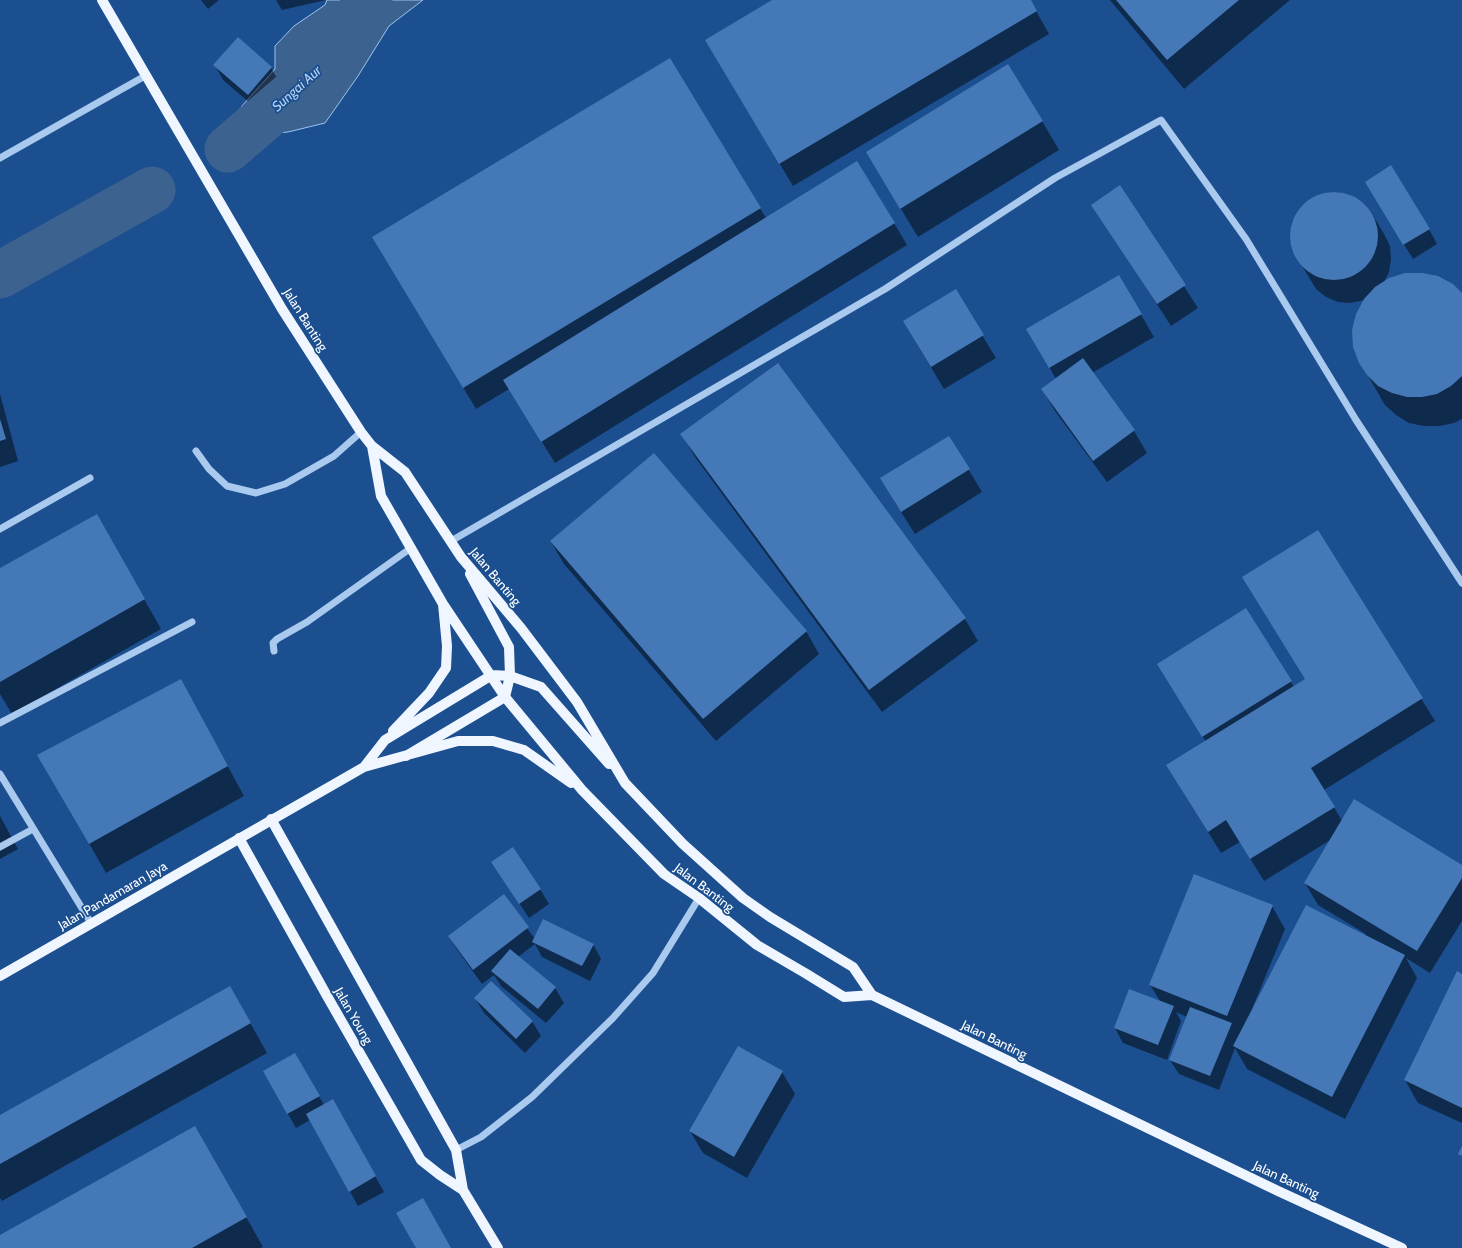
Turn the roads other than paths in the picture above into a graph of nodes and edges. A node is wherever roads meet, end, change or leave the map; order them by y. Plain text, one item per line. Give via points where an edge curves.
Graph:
1 (102, 0) edge
2 (145, 76) junction
3 (0, 158) edge
4 (361, 432) junction
5 (372, 446) junction
6 (196, 450) dead end
7 (90, 478) dead end
8 (0, 529) edge
9 (451, 541) junction
10 (411, 548) junction
11 (461, 557) junction
12 (1462, 583) edge
13 (443, 604) junction
14 (192, 622) dead end
15 (274, 651) dead end
16 (492, 675) junction
17 (510, 676) junction
18 (505, 698) junction
19 (0, 723) edge
20 (385, 740) junction
21 (406, 756) junction
22 (364, 767) junction
23 (0, 774) edge
24 (626, 783) junction
25 (582, 790) junction
26 (271, 819) junction
27 (33, 829) junction
28 (239, 838) junction
29 (0, 847) edge
30 (699, 898) junction
31 (91, 924) junction
32 (0, 976) edge
33 (872, 995) junction
34 (456, 1150) junction
35 (463, 1190) junction
36 (498, 1248) edge
37 (1402, 1248) edge

1 - 2 main road, Jalan Banting
2 - 3 street
2 - 4 main road, Jalan Banting via 282,309
4 - 5 main road, Jalan Banting
4 - 6 street via 334,456 285,484 256,492 227,486 209,469
5 - 9 main road, Jalan Banting via 405,472
5 - 10 main road via 381,496
7 - 8 street
9 - 11 main road, Jalan Banting
9 - 12 street via 885,289 1055,178 1161,120 1246,239 1356,420
10 - 13 main road
10 - 15 street via 307,622 277,639 273,643
11 - 17 main road via 509,647
11 - 24 main road, Jalan Banting via 521,628 577,702
13 - 16 main road
13 - 20 main road via 447,646 446,668 429,693
14 - 19 street
16 - 17 main road
16 - 18 main road
16 - 20 main road
17 - 18 main road
17 - 24 main road via 540,687
18 - 21 main road
18 - 25 main road
20 - 22 main road
21 - 22 main road
21 - 25 main road via 458,741 493,741 524,750
22 - 26 main road, Jalan Pandamaran Jaya
23 - 27 street
24 - 33 main road via 683,844 743,898 852,967
25 - 30 main road, Jalan Banting via 664,874
26 - 28 main road, Jalan Pandamaran Jaya
26 - 34 main road, Jalan Young
27 - 29 street
27 - 31 street
28 - 31 main road, Jalan Pandamaran Jaya
28 - 35 main road, Jalan Young via 421,1160
30 - 33 main road, Jalan Banting via 757,945 844,997
30 - 34 street via 653,973 613,1018 532,1097 482,1137
31 - 32 main road, Jalan Pandamaran Jaya
33 - 37 main road, Jalan Banting
34 - 35 main road, Jalan Young
35 - 36 main road, Jalan Young

